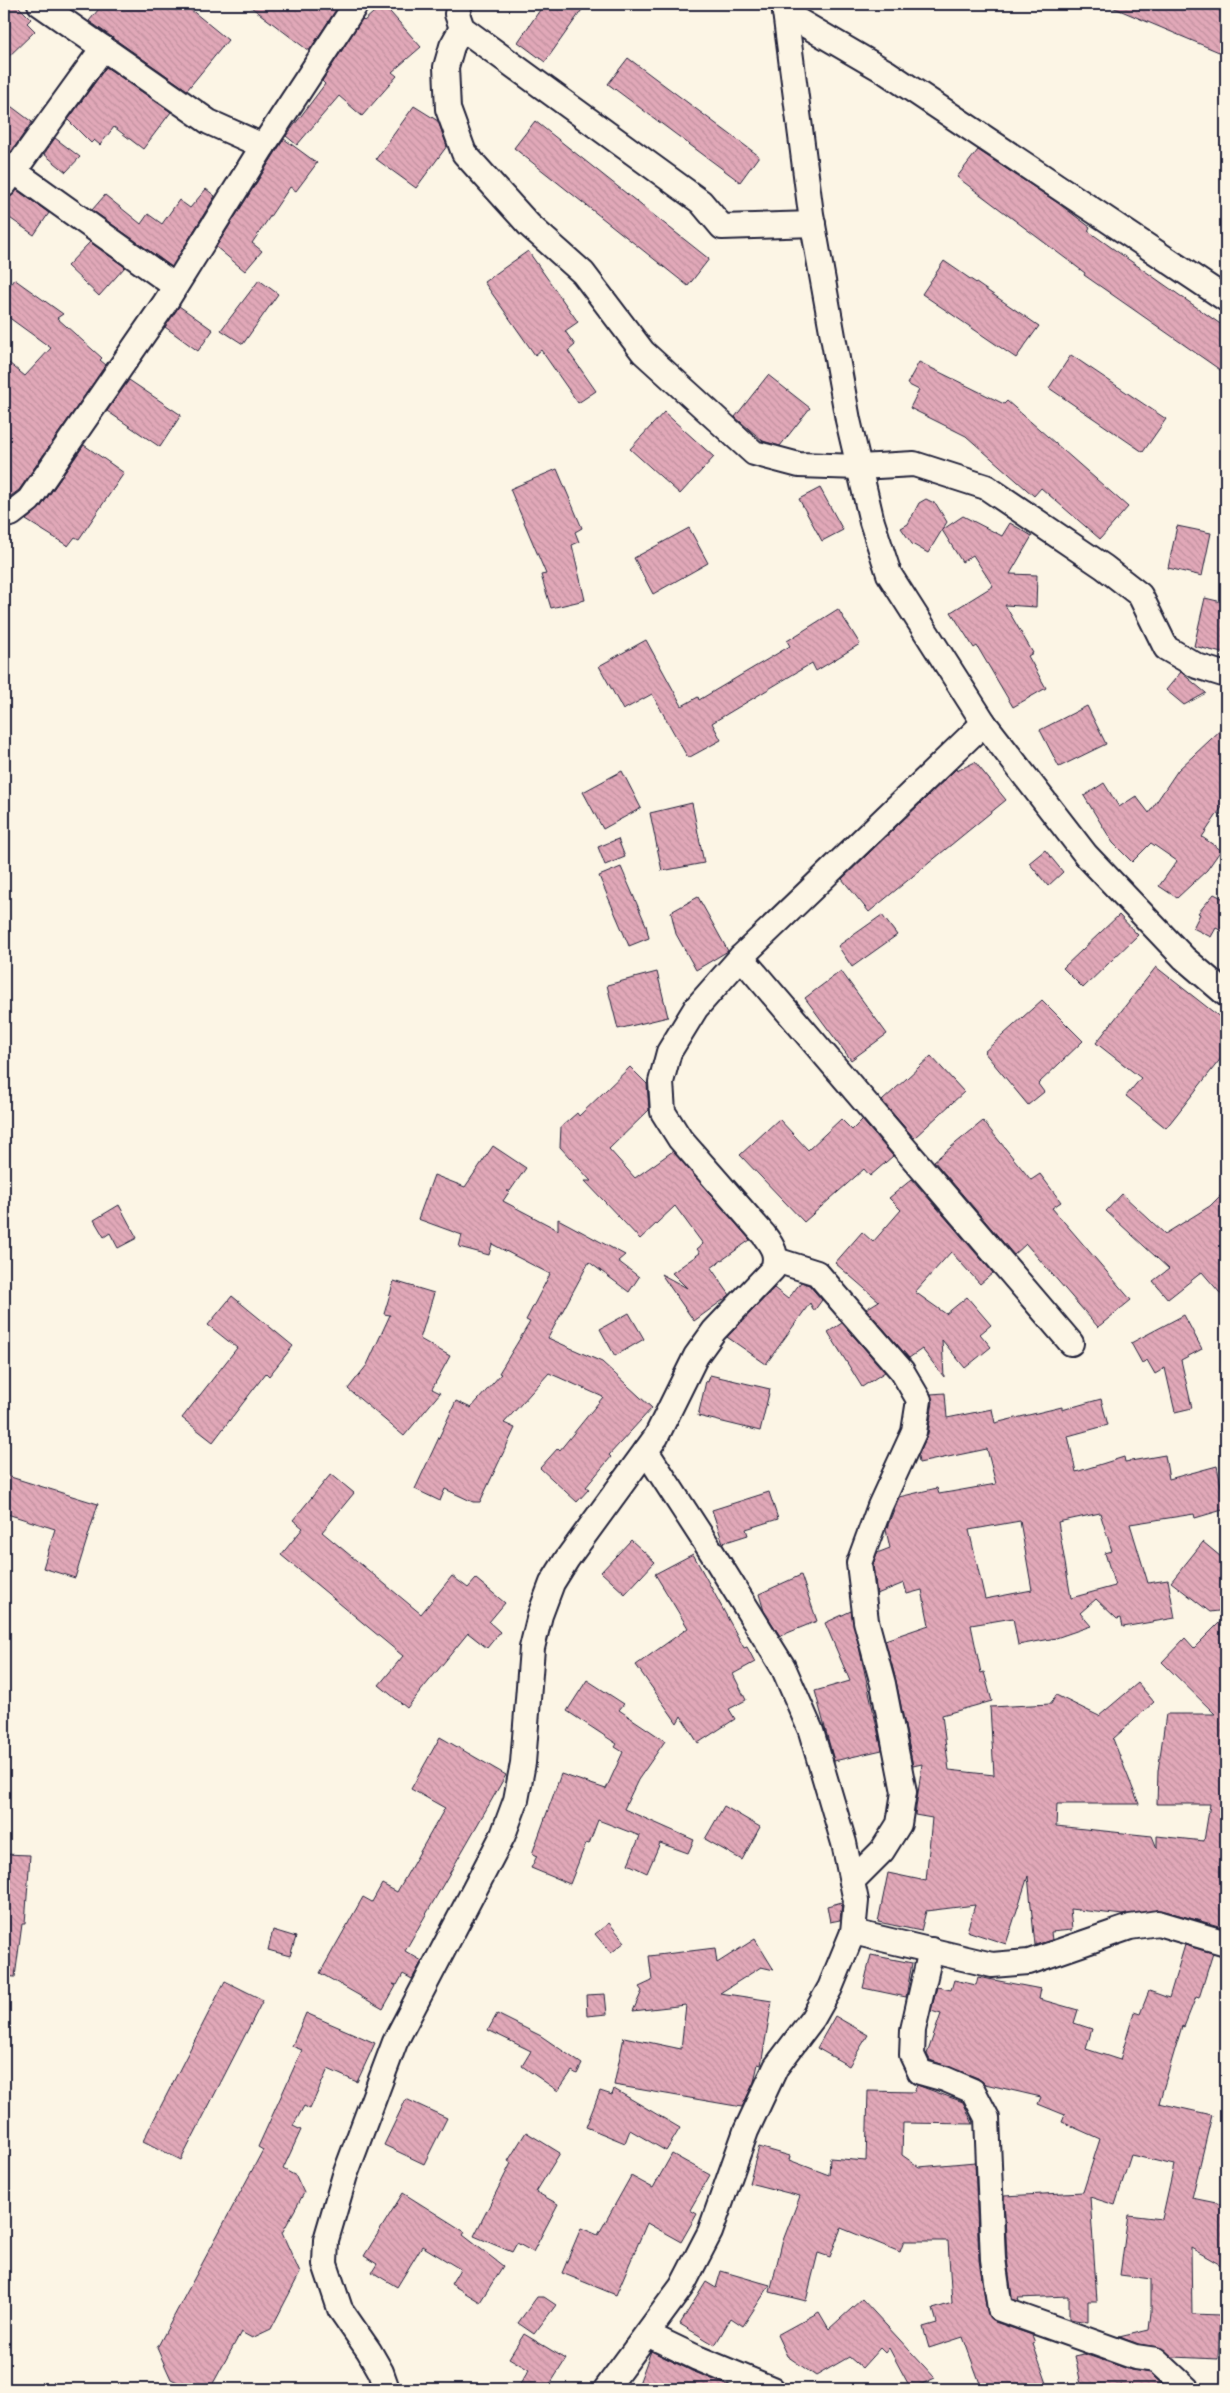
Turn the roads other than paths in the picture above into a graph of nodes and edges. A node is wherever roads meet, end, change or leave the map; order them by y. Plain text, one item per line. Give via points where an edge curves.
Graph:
1 (40, 4) edge
2 (356, 4) edge
3 (460, 4) edge
4 (784, 9) edge
5 (462, 28) junction
6 (104, 48) junction
7 (263, 146) junction
8 (7, 173) edge
9 (813, 224) junction
10 (175, 286) junction
11 (1226, 299) edge
12 (859, 467) junction
13 (4, 515) edge
14 (1226, 676) edge
15 (984, 723) junction
16 (741, 957) junction
17 (1226, 994) edge
18 (776, 1260) junction
19 (1071, 1343) dead end
20 (646, 1452) junction
21 (852, 1881) junction
22 (854, 1932) junction
23 (1226, 1943) edge
24 (931, 1950) junction
25 (647, 2334) junction
26 (387, 2389) edge
27 (606, 2389) edge
28 (772, 2389) edge
29 (1187, 2389) edge

1 - 6 street
2 - 7 street
3 - 5 street via 457,14
4 - 9 street
4 - 11 street via 886,72
5 - 9 street via 701,202 722,228
5 - 12 street via 452,46 446,68 448,109 464,153 528,225 583,272 643,352 754,453 799,466
6 - 7 street via 209,122
6 - 8 street
7 - 10 street
8 - 10 street
9 - 12 street
10 - 13 street via 29,500 11,514
12 - 14 street via 914,464 986,486 1140,595 1166,648 1197,666
12 - 15 street via 889,574
15 - 16 street
15 - 17 street via 1086,855 1184,958
16 - 18 street via 696,1008 669,1052 660,1082 663,1112 680,1139 764,1235
16 - 19 street
18 - 20 street via 773,1269 714,1331 696,1356
18 - 21 street via 817,1273 902,1371 919,1400 914,1432 880,1506 859,1563 866,1621 883,1684 904,1792 899,1824 882,1851
20 - 21 street via 783,1667 811,1731
20 - 26 street via 552,1583 532,1648 524,1763 516,1800 503,1835 395,2042 345,2175 326,2240 325,2264 340,2309 369,2351
21 - 22 street via 856,1901
22 - 24 street
22 - 25 street via 813,2018 776,2066 746,2131 710,2232 682,2286
23 - 24 street via 1158,1924 1130,1927 1029,1962 992,1965
24 - 29 street via 912,2055 920,2072 973,2091 987,2118 993,2258 1000,2310 1126,2354 1156,2360
25 - 27 street
25 - 28 street

